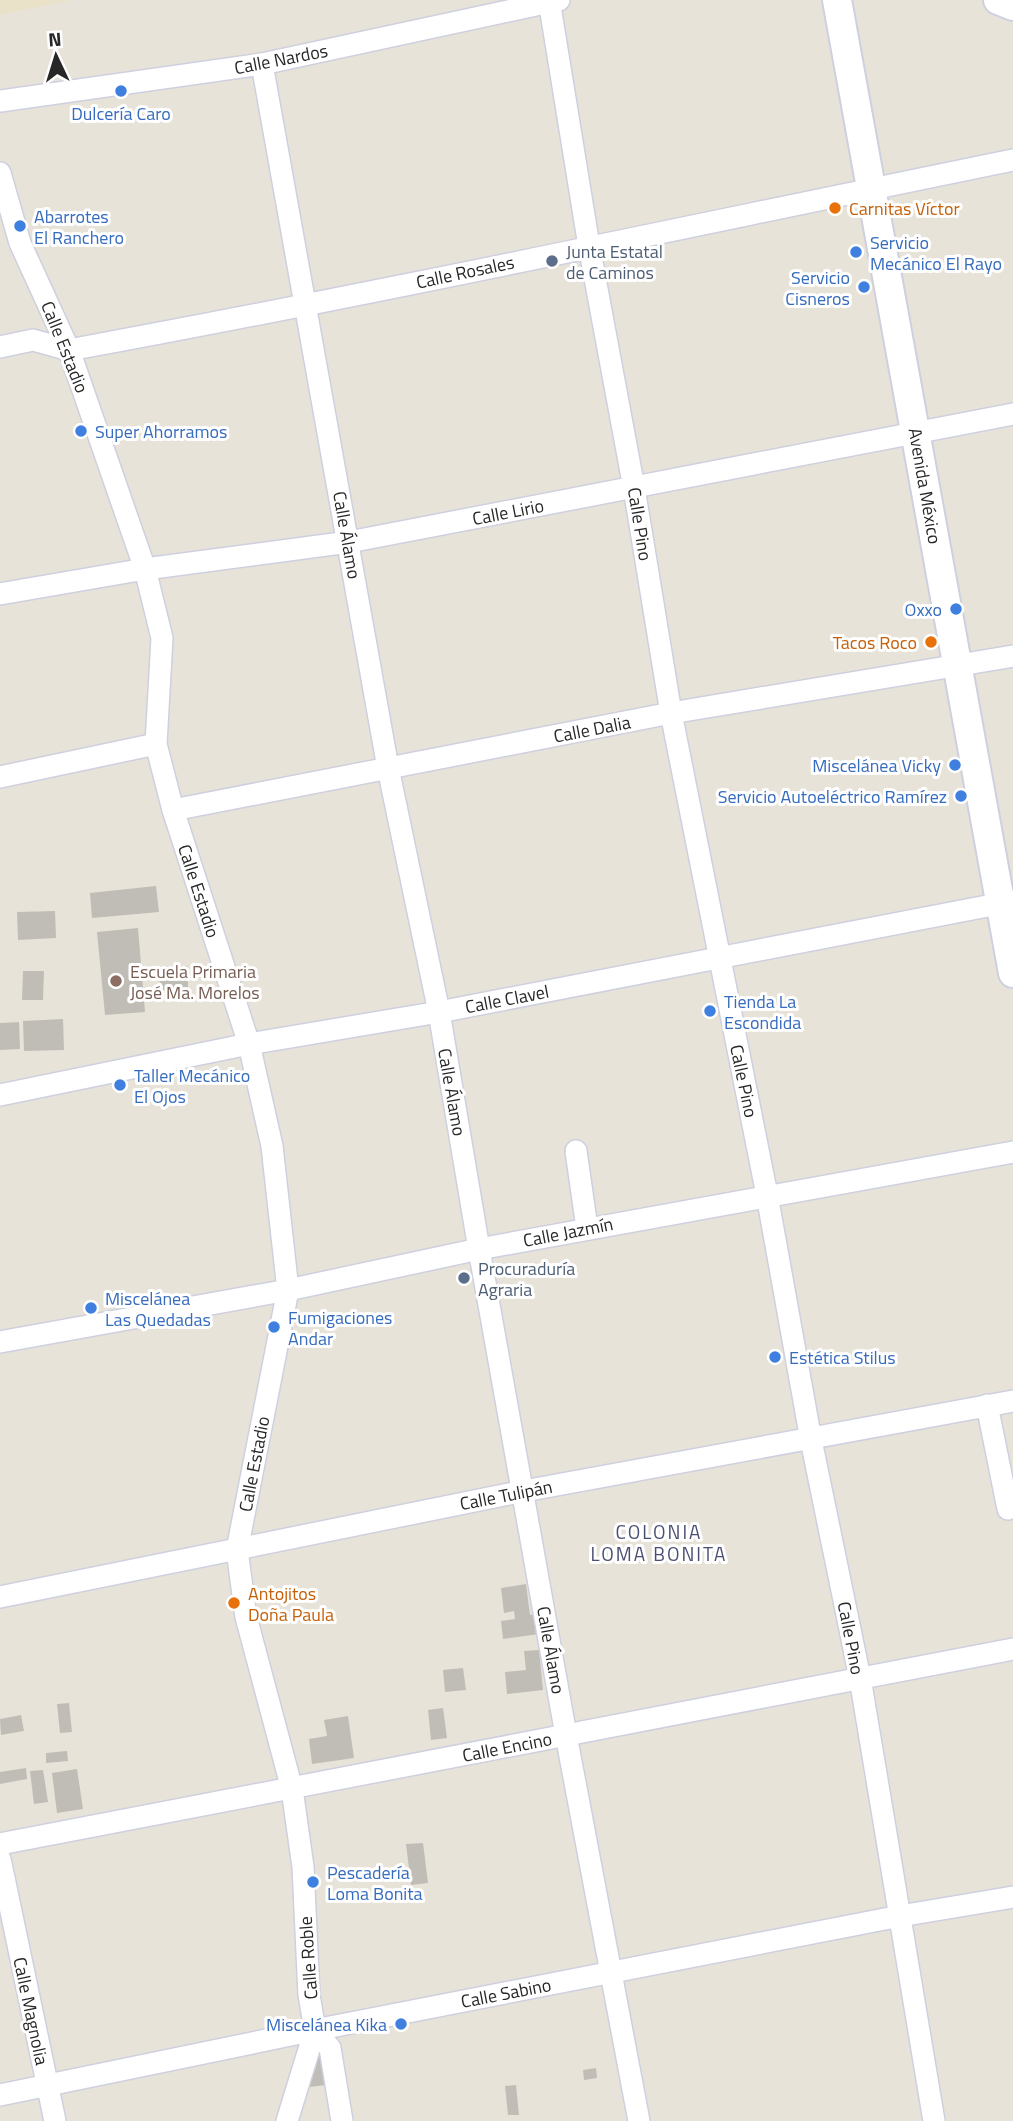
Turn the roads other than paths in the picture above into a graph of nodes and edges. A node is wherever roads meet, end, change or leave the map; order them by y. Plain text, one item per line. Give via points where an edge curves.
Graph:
1 (837, 0) edge
2 (553, 1) edge
3 (262, 64) junction
4 (0, 101) edge
5 (1013, 160) edge
6 (0, 173) edge
7 (871, 189) junction
8 (589, 246) junction
9 (304, 307) junction
10 (0, 347) edge
11 (69, 350) junction
12 (1013, 414) edge
13 (916, 433) junction
14 (634, 488) junction
15 (349, 542) junction
16 (145, 569) junction
17 (0, 594) edge
18 (1013, 656) edge
19 (958, 666) junction
20 (671, 713) junction
21 (156, 744) junction
22 (387, 768) junction
23 (0, 777) edge
24 (173, 810) junction
25 (1006, 902) edge
26 (718, 957) junction
27 (1013, 972) edge
28 (439, 1012) junction
29 (248, 1044) junction
30 (0, 1095) edge
31 (576, 1151) dead end
32 (1013, 1152) edge
33 (767, 1195) junction
34 (587, 1228) junction
35 (479, 1249) junction
36 (288, 1290) junction
37 (0, 1342) edge
38 (1013, 1401) edge
39 (987, 1405) junction
40 (811, 1440) junction
41 (524, 1491) junction
42 (1007, 1508) dead end
43 (237, 1550) junction
44 (0, 1597) edge
45 (1013, 1649) edge
46 (860, 1678) junction
47 (566, 1735) junction
48 (292, 1789) junction
49 (0, 1844) edge
50 (0, 1859) edge
51 (1013, 1897) edge
52 (900, 1916) junction
53 (611, 1972) junction
54 (315, 2029) junction
55 (47, 2087) junction
56 (0, 2095) edge
57 (54, 2121) edge
58 (287, 2121) edge
59 (342, 2121) edge
60 (639, 2121) edge
61 (934, 2121) edge

1 - 7 street, Avenida México
2 - 3 street, Calle Nardos
2 - 8 street, Calle Pino
3 - 4 street, Calle Nardos
3 - 9 street, Calle Álamo
5 - 7 street, Calle Rosales
6 - 11 street, Calle Estadio via 20,243
7 - 8 street, Calle Rosales
7 - 13 street, Avenida México
8 - 9 street, Calle Rosales
8 - 14 street, Calle Pino
9 - 11 street, Calle Rosales
9 - 15 street, Calle Álamo
10 - 11 street, Calle Rosales via 33,340
11 - 16 street, Calle Estadio
12 - 13 street, Calle Lirio
13 - 14 street, Calle Lirio
13 - 19 street, Avenida México
14 - 15 street, Calle Lirio
14 - 20 street, Calle Pino
15 - 16 street, Calle Lirio
15 - 22 street, Calle Álamo
16 - 17 street, Calle Lirio
16 - 21 street, Calle Estadio via 162,638
18 - 19 street, Calle Dalia
19 - 20 street, Calle Dalia
19 - 25 street, Avenida México
20 - 22 street, Calle Dalia
20 - 26 street, Calle Pino
21 - 23 street
21 - 24 street, Calle Estadio
22 - 24 street, Calle Dalia
22 - 28 street, Calle Álamo
24 - 29 street, Calle Estadio
25 - 26 street, Calle Clavel
25 - 27 street, Avenida México
26 - 28 street, Calle Clavel
26 - 33 street, Calle Pino
28 - 29 street, Calle Clavel
28 - 35 street, Calle Álamo
29 - 30 street, Calle Clavel
29 - 36 street, Calle Estadio via 272,1146
31 - 34 street
32 - 33 street, Calle Jazmín
33 - 34 street, Calle Jazmín
33 - 40 street, Calle Pino
34 - 35 street, Calle Jazmín
35 - 36 street, Calle Jazmín
35 - 41 street, Calle Álamo
36 - 37 street, Calle Jazmín
36 - 43 street, Calle Estadio
38 - 39 street, Calle Tulipán
39 - 40 street, Calle Tulipán
39 - 42 street
40 - 41 street, Calle Tulipán
40 - 46 street, Calle Pino
41 - 43 street, Calle Tulipán
41 - 47 street, Calle Álamo
43 - 44 street, Calle Tulipán
43 - 48 street, Calle Estadio via 246,1616
45 - 46 street, Calle Encino
46 - 47 street, Calle Encino
46 - 52 street, Calle Pino
47 - 48 street, Calle Encino
47 - 53 street, Calle Álamo
48 - 49 street, Calle Encino
48 - 54 street, Calle Roble via 303,1867
50 - 55 street, Calle Magnolia
51 - 52 street, Calle Sabino
52 - 53 street, Calle Sabino
52 - 61 street, Calle Pino
53 - 54 street, Calle Sabino
53 - 60 street, Calle Álamo
54 - 55 street, Calle Sabino
54 - 58 street
54 - 59 street, Calle Roble via 330,2048
55 - 56 street, Calle Sabino
55 - 57 street, Calle Magnolia

